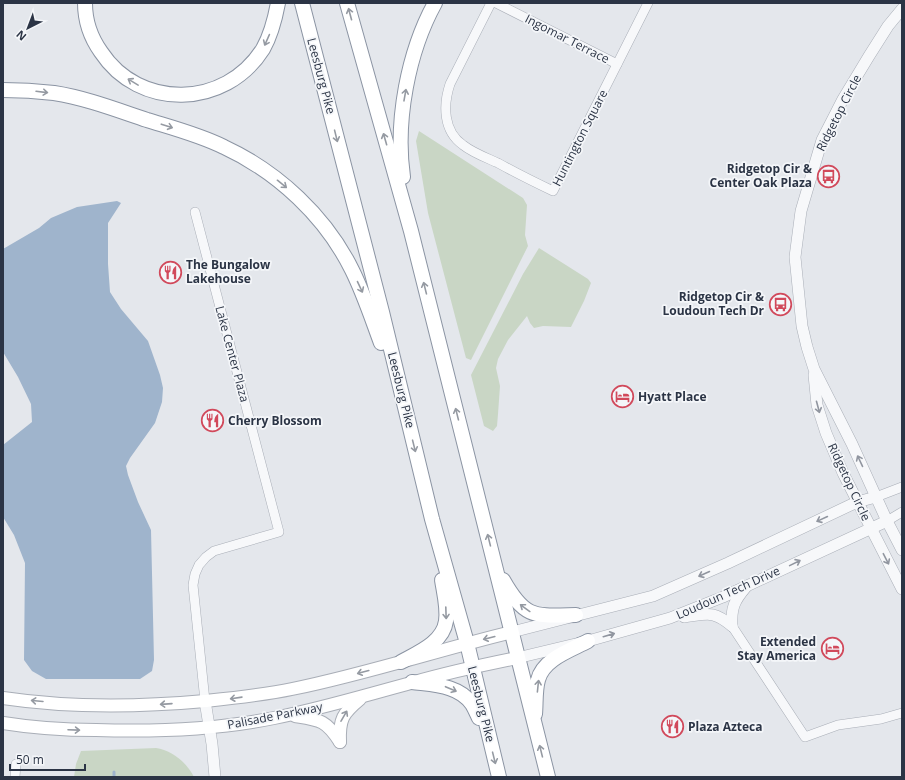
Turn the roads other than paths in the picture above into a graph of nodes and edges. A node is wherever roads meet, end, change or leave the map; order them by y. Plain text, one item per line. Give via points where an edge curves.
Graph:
1 (85, 3) edge
2 (278, 3) edge
3 (302, 3) edge
4 (347, 3) edge
5 (435, 3) edge
6 (491, 3) edge
7 (496, 3) edge
8 (648, 3) edge
9 (902, 9) edge
10 (617, 64) junction
11 (3, 90) edge
12 (195, 212) dead end
13 (411, 231) junction
14 (814, 369) junction
15 (405, 408) junction
16 (902, 488) edge
17 (876, 497) junction
18 (858, 502) junction
19 (902, 512) edge
20 (432, 519) junction
21 (887, 521) junction
22 (870, 528) junction
23 (902, 550) edge
24 (496, 567) junction
25 (748, 586) junction
26 (902, 589) edge
27 (576, 615) junction
28 (670, 618) junction
29 (732, 626) junction
30 (512, 632) junction
31 (588, 641) junction
32 (467, 643) junction
33 (517, 658) junction
34 (401, 662) junction
35 (472, 667) junction
36 (412, 682) junction
37 (362, 697) junction
38 (3, 698) edge
39 (205, 701) junction
40 (902, 713) edge
41 (291, 715) junction
42 (3, 723) edge
43 (534, 724) junction
44 (209, 727) junction
45 (490, 739) junction
46 (16, 764) dead end
47 (15, 777) edge
48 (215, 777) edge
49 (499, 777) edge
50 (548, 777) edge

2 -> 1 highway via 268,39 248,67 221,86 200,93 182,95 154,92 138,86 118,72 108,62 92,36
3 -> 15 highway, Leesburg Pike
13 -> 4 highway
13 -> 5 highway via 401,161 400,129 415,52
6 - 10 street, Huntington Square via 450,84 446,97 446,120 450,130 463,145 552,191
7 - 10 street, Ingomar Terrace
8 - 10 street, Huntington Square
9 - 14 street, Ridgetop Circle via 869,56 822,140 801,211 796,265 804,333
11 -> 15 highway via 54,93 120,111 202,137 250,160 270,174 310,210 349,264 364,295
12 - 39 street, Lake Center Plaza via 279,532 214,551 199,565 195,574 194,595
24 -> 13 highway
17 -> 14 street, Ridgetop Circle
14 -> 18 street, Ridgetop Circle via 817,404 835,453
15 -> 20 highway, Leesburg Pike
16 - 17 street
17 - 18 street
17 - 21 street, Ridgetop Circle
18 - 22 street, Ridgetop Circle
18 -> 27 street via 653,596
19 - 21 street
20 - 32 highway, Leesburg Pike
20 -> 34 highway via 446,607 446,622 440,636 430,645
21 - 22 street, Loudoun Tech Drive
21 - 23 street, Ridgetop Circle
25 -> 22 street, Loudoun Tech Drive
22 -> 26 street, Ridgetop Circle
27 -> 24 highway via 543,616 528,612 511,594
24 - 30 highway
25 - 28 street, Loudoun Tech Drive
25 - 29 street via 734,604
27 - 30 street
28 - 29 street via 713,614
31 -> 28 street, Loudoun Tech Drive
29 - 40 street via 805,737 838,725 881,719
30 -> 32 main road, Palisade Parkway
30 - 33 highway
31 - 33 street, Loudoun Tech Drive
43 -> 31 highway via 538,680 543,669 561,655
32 - 34 main road, Palisade Parkway
32 - 35 highway, Leesburg Pike
33 - 35 main road, Palisade Parkway
33 - 43 highway
34 -> 39 main road, Palisade Parkway via 291,689
35 - 36 main road, Palisade Parkway
35 - 45 highway, Leesburg Pike
36 - 37 main road, Palisade Parkway
36 -> 45 highway via 450,688 464,697 472,704
37 - 41 main road, Palisade Parkway
41 -> 37 main road via 321,721 332,730 340,742 339,729 343,717
39 -> 38 main road, Palisade Parkway via 112,705 59,704
39 - 44 street
41 - 44 main road, Palisade Parkway
42 -> 44 main road, Palisade Parkway via 65,730 116,731 174,731
50 -> 43 highway
44 - 48 street
45 -> 49 highway, Leesburg Pike
46 - 47 street

